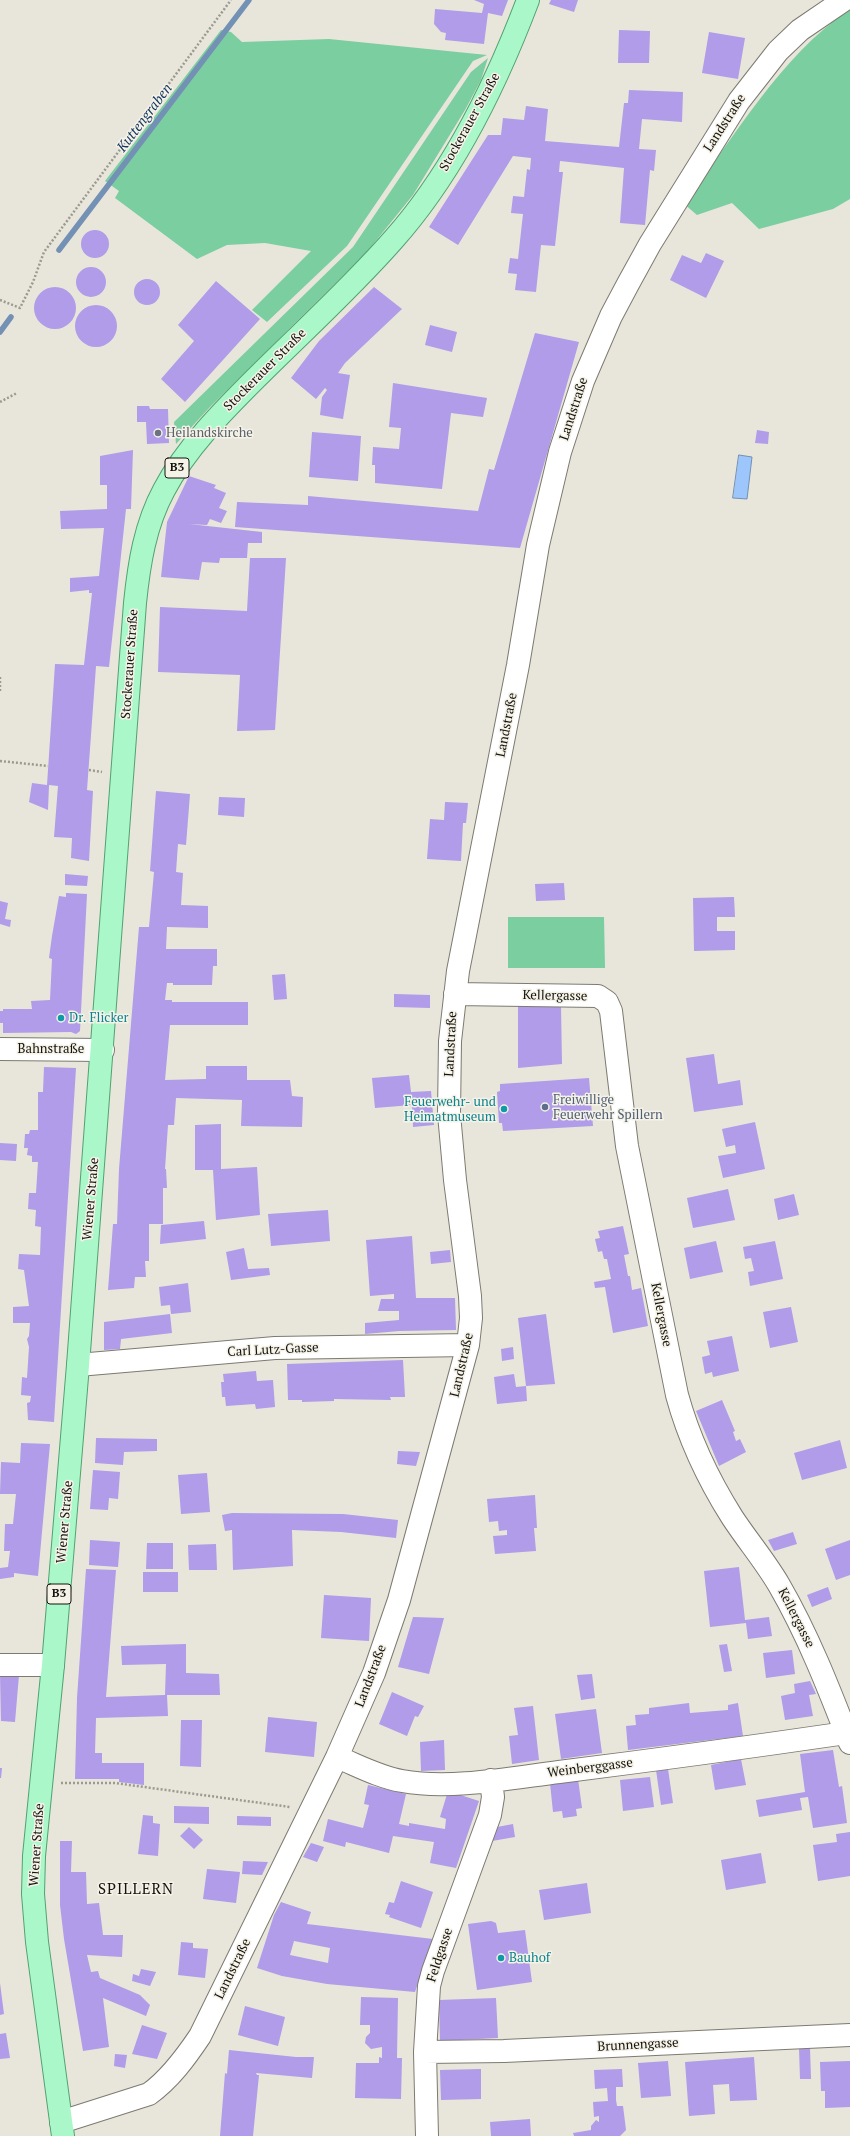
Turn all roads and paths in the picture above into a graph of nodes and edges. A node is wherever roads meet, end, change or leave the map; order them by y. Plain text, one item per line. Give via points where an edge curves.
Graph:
1 (231, 0) edge
2 (528, 0) edge
3 (844, 0) edge
4 (0, 300) edge
5 (16, 394) dead end
6 (0, 402) edge
7 (0, 677) edge
8 (0, 693) edge
9 (0, 760) edge
10 (48, 766) dead end
11 (455, 994) junction
12 (0, 1049) edge
13 (103, 1050) junction
14 (468, 1344) junction
15 (78, 1365) junction
16 (0, 1665) edge
17 (53, 1665) junction
18 (848, 1738) edge
19 (338, 1757) junction
20 (491, 1780) junction
21 (42, 1782) junction
22 (309, 1812) junction
23 (850, 2035) edge
24 (425, 2052) junction
25 (62, 2129) edge
26 (426, 2136) edge

1 - 4 path via 44,252 20,308
2 - 13 main road, Stockerauer Straße / B3 via 512,43 485,99 417,210 369,266 210,426 174,472 153,512 144,542 135,603
3 - 11 street, Landstraße via 800,30 778,51 739,101 628,284 583,381 553,480 538,546 518,665
5 - 6 path
7 - 8 path
9 - 10 path
11 - 14 street, Landstraße via 450,1041 449,1114 472,1318
11 - 18 street, Kellergasse via 598,996 607,1002 611,1011 627,1146 677,1395 686,1426 707,1475 778,1583 804,1630
12 - 13 street, Bahnstraße
13 - 15 main road, Wiener Straße / B3
14 - 15 street, Carl Lutz-Gasse via 275,1348
14 - 19 street, Landstraße via 399,1600 374,1673
15 - 17 main road, Wiener Straße / B3
16 - 17 street
17 - 21 main road, Wiener Straße / B3
18 - 20 street, Weinberggasse
19 - 20 street, Weinberggasse via 378,1775 402,1781 429,1784
19 - 22 street, Landstraße
20 - 24 street, Feldgasse via 493,1797 490,1815 429,1986
21 - 22 path via 115,1783 292,1807
21 - 25 main road, Wiener Straße / B3 via 34,1856 34,1894 39,1966
22 - 25 street, Landstraße via 200,2036 190,2051 162,2086 149,2094
23 - 24 street, Brunnengasse via 504,2051
24 - 26 street, Feldgasse

